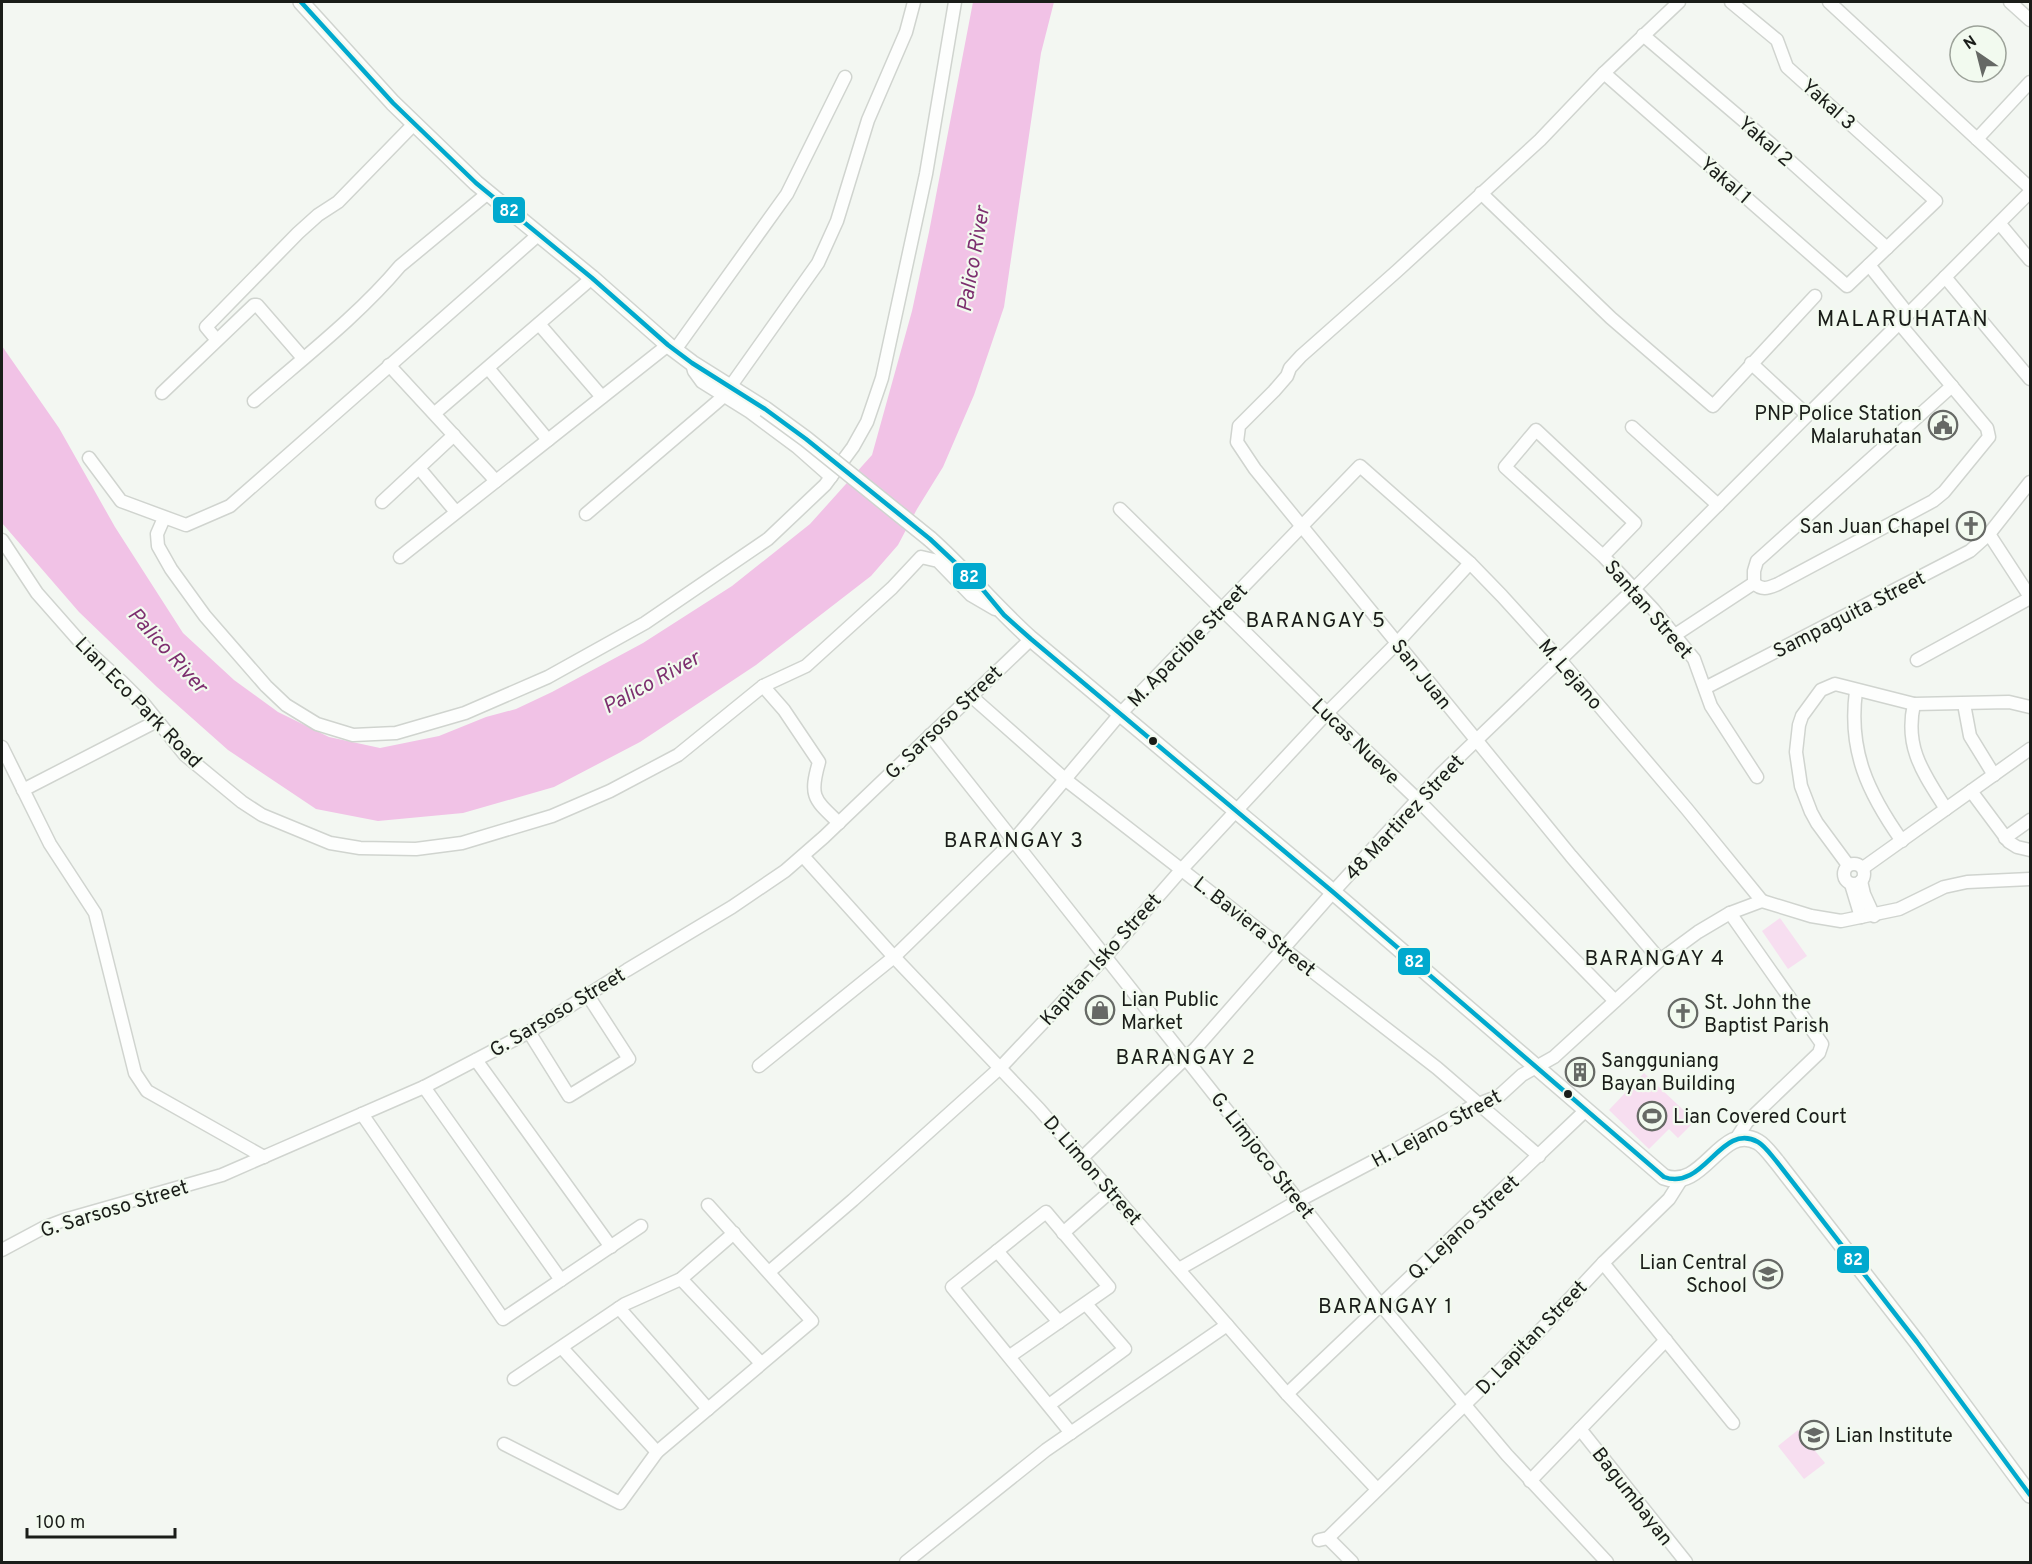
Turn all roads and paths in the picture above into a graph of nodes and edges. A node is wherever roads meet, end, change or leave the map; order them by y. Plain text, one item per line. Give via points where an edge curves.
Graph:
1 (301, 2) edge
2 (914, 2) edge
3 (955, 2) edge
4 (1679, 2) edge
5 (1731, 2) edge
6 (1829, 2) edge
7 (2010, 2) edge
8 (2031, 20) edge
9 (1644, 35) junction
10 (1604, 73) junction
11 (845, 77) dead end
12 (2031, 82) edge
13 (414, 124) junction
14 (1977, 139) junction
15 (2031, 190) edge
16 (488, 193) junction
17 (1482, 194) junction
18 (2000, 224) junction
19 (538, 235) junction
20 (1887, 248) junction
21 (2031, 260) edge
22 (1869, 265) junction
23 (1945, 277) junction
24 (592, 278) junction
25 (1815, 296) dead end
26 (1903, 319) junction
27 (538, 324) junction
28 (216, 339) junction
29 (672, 348) junction
30 (303, 358) junction
31 (1751, 363) junction
32 (389, 365) junction
33 (488, 368) junction
34 (2031, 379) edge
35 (1952, 386) junction
36 (727, 391) junction
37 (162, 393) dead end
38 (602, 397) junction
39 (254, 401) dead end
40 (435, 413) junction
41 (1807, 415) junction
42 (1632, 427) dead end
43 (454, 435) junction
44 (548, 440) junction
45 (89, 458) dead end
46 (1360, 466) joint
47 (419, 468) junction
48 (831, 477) junction
49 (496, 481) junction
50 (2030, 485) edge
51 (382, 502) dead end
52 (1718, 505) junction
53 (1120, 509) dead end
54 (456, 512) junction
55 (586, 514) dead end
56 (164, 518) junction
57 (1302, 527) junction
58 (1989, 534) junction
59 (2, 540) edge
60 (400, 556) dead end
61 (1603, 556) junction
62 (1470, 563) junction
63 (1754, 583) junction
64 (1635, 588) junction
65 (2031, 598) edge
66 (1222, 608) junction
67 (1004, 615) junction
68 (1675, 635) junction
69 (1031, 639) junction
70 (1397, 643) junction
71 (1917, 660) dead end
72 (1561, 661) junction
73 (763, 686) junction
74 (1705, 688) junction
75 (1856, 691) junction
76 (971, 696) junction
77 (1914, 704) junction
78 (1964, 704) junction
79 (2031, 707) edge
80 (1327, 713) junction
81 (1120, 714) junction
82 (157, 721) junction
83 (930, 735) junction
84 (1476, 741) junction
85 (2, 747) edge
86 (2031, 749) edge
87 (1994, 775) junction
88 (1757, 777) dead end
89 (1066, 780) junction
90 (23, 790) junction
91 (1971, 791) junction
92 (1417, 799) junction
93 (1946, 809) junction
94 (1237, 810) junction
95 (2031, 820) edge
96 (838, 823) junction
97 (2005, 837) junction
98 (1013, 841) junction
99 (1902, 841) junction
100 (2031, 850) edge
101 (803, 856) junction
102 (1848, 865) junction
103 (1182, 869) junction
104 (1858, 878) junction
105 (2031, 879) edge
106 (1333, 892) junction
107 (1762, 901) junction
108 (1730, 913) junction
109 (1868, 916) junction
110 (1284, 949) junction
111 (894, 957) junction
112 (1105, 957) junction
113 (1660, 960) junction
114 (587, 994) junction
115 (1615, 1001) junction
116 (529, 1032) junction
117 (1187, 1058) junction
118 (476, 1060) junction
119 (759, 1066) dead end
120 (1000, 1066) junction
121 (1535, 1067) junction
122 (424, 1086) junction
123 (1480, 1105) junction
124 (1586, 1110) junction
125 (362, 1114) junction
126 (1736, 1139) junction
127 (1539, 1156) junction
128 (264, 1157) junction
129 (1082, 1158) junction
130 (1681, 1180) junction
131 (1111, 1191) junction
132 (1298, 1201) junction
133 (708, 1205) dead end
134 (641, 1226) dead end
135 (734, 1233) junction
136 (1063, 1233) junction
137 (611, 1247) junction
138 (2, 1250) edge
139 (997, 1251) junction
140 (1604, 1263) junction
141 (1179, 1269) junction
142 (769, 1272) junction
143 (681, 1279) junction
144 (561, 1280) junction
145 (1086, 1304) junction
146 (1380, 1304) junction
147 (619, 1308) junction
148 (1059, 1322) junction
149 (1227, 1325) junction
150 (1666, 1340) junction
151 (562, 1348) junction
152 (1010, 1356) junction
153 (761, 1363) junction
154 (514, 1379) dead end
155 (1287, 1394) junction
156 (1465, 1404) junction
157 (1049, 1405) junction
158 (708, 1409) junction
159 (1733, 1423) dead end
160 (1580, 1429) junction
161 (1071, 1432) junction
162 (504, 1444) dead end
163 (657, 1452) junction
164 (1530, 1481) junction
165 (1377, 1489) junction
166 (2031, 1495) edge
167 (906, 1563) edge
168 (1352, 1563) edge
169 (1607, 1563) edge
170 (1686, 1563) edge

1 - 13 main road
2 - 36 street via 818,263
3 - 48 street via 926,174 882,378 867,422
4 - 9 street, San Juan
5 - 20 street, Yakal 3 via 1777,40 1787,67 1936,201
6 - 14 street
7 - 8 street
9 - 10 street, San Juan
9 - 20 street, Yakal 2
10 - 17 street, San Juan
10 - 22 street, Yakal 1 via 1847,286
11 - 29 street via 787,194
12 - 14 street
13 - 16 main road
13 - 28 street via 338,202 298,233 206,327
14 - 15 street
15 - 18 street, 48 Martirez Street
16 - 19 main road
16 - 30 street via 400,266
17 - 31 street via 1611,318 1713,406
17 - 57 street, San Juan via 1301,356 1281,384 1239,426 1237,442
18 - 21 street
18 - 23 street, 48 Martirez Street
19 - 24 main road
19 - 32 street
20 - 22 street
22 - 26 street
23 - 26 street, 48 Martirez Street
23 - 34 street
24 - 27 street
24 - 29 main road
25 - 31 street
26 - 35 street
26 - 41 street, 48 Martirez Street
27 - 33 street
27 - 38 street
28 - 30 street via 257,305
28 - 37 street
29 - 36 main road
29 - 38 street
30 - 39 street
31 - 41 street
32 - 40 street
32 - 56 street via 230,506 186,525
33 - 40 street
33 - 44 street
35 - 63 street via 1757,561
35 - 63 street via 1987,428 1989,437 1944,492 1778,584 1764,589
36 - 48 street
36 - 55 street
36 - 67 main road, bridge via 765,409 930,538
38 - 44 street
40 - 43 street
41 - 52 street, 48 Martirez Street
42 - 52 street
43 - 47 street
43 - 49 street
44 - 49 street
45 - 56 street via 121,501
46 - 57 street, M. Apacible Street
46 - 62 street, M. Lejano
47 - 51 street
47 - 54 street
48 - 56 street via 768,539 645,623 548,677 465,713 396,733 353,735 317,724 266,687 171,569 157,534
49 - 54 street
50 - 58 street, Sampaguita Street
52 - 64 street, 48 Martirez Street
53 - 66 street, Lucas Nueve
54 - 60 street
57 - 66 street, M. Apacible Street
57 - 70 street, San Juan
58 - 65 street
58 - 74 street, Sampaguita Street via 1970,551
59 - 82 street, Lian Eco Park Road via 37,593
61 - 61 street, Santan Street via 1505,467 1536,430 1635,523
61 - 64 street, Santan Street
62 - 70 street, Kapitan Isko Street
62 - 72 street, M. Lejano
63 - 68 street
64 - 68 street, Santan Street
64 - 72 street, 48 Martirez Street
65 - 71 street
66 - 80 street, Lucas Nueve
66 - 81 street, M. Apacible Street
67 - 69 main road
67 - 73 street, Lian Eco Park Road via 970,595 938,561 921,557 806,666
68 - 74 street, Santan Street via 1694,659
69 - 76 street, G. Sarsoso Street
69 - 81 main road
70 - 80 street, Kapitan Isko Street
70 - 84 street, San Juan
72 - 84 street, 48 Martirez Street
72 - 107 street, M. Lejano
73 - 82 street, Lian Eco Park Road via 678,755 610,791 552,816 462,843 416,849 330,843 262,815 185,755
73 - 96 street via 819,762 813,782 817,802
74 - 88 street, Santan Street via 1711,705
75 - 77 street
75 - 99 street via 1854,718 1863,772 1880,809
75 - 102 street via 1835,684 1821,690 1798,725 1796,752 1801,786 1816,823
76 - 83 street, G. Sarsoso Street
76 - 89 street, L. Baviera Street
77 - 78 street
77 - 93 street via 1911,731 1917,758
78 - 79 street via 2009,702
78 - 87 street via 1970,736
80 - 92 street, Lucas Nueve
80 - 94 street, Kapitan Isko Street
81 - 89 street, M. Apacible Street
81 - 94 main road
82 - 90 street
83 - 96 street, G. Sarsoso Street
83 - 98 street, G. Limjoco Street
84 - 92 street, 48 Martirez Street
84 - 113 street, San Juan
85 - 90 street
86 - 87 street
87 - 91 street
89 - 98 street, M. Apacible Street
89 - 103 street, L. Baviera Street
90 - 128 street via 50,844 96,913 135,1073 147,1091
91 - 93 street
91 - 97 street
92 - 106 street, 48 Martirez Street
92 - 115 street, Lucas Nueve
93 - 99 street
94 - 103 street, Kapitan Isko Street
94 - 106 main road
95 - 97 street
96 - 101 street, G. Sarsoso Street
97 - 100 street via 2017,847
98 - 111 street, M. Apacible Street
98 - 112 street, G. Limjoco Street
99 - 104 street
101 - 111 street, D. Limon Street
101 - 114 street, G. Sarsoso Street via 732,908
102 - 104 street via 1856,864
102 - 104 street via 1843,874 1845,880
103 - 110 street, L. Baviera Street
103 - 112 street, Kapitan Isko Street
104 - 109 street
105 - 109 street via 1944,887 1899,909
106 - 110 street, 48 Martirez Street
106 - 121 main road
107 - 108 street, H. Lejano Street
107 - 109 street via 1830,921
108 - 113 street, H. Lejano Street
108 - 126 street via 1822,1044 1820,1053 1747,1122
110 - 117 street, 48 Martirez Street
110 - 123 street, L. Baviera Street
111 - 119 street, M. Apacible Street
111 - 120 street, D. Limon Street
112 - 117 street, G. Limjoco Street
112 - 120 street, Kapitan Isko Street
113 - 115 street, H. Lejano Street
114 - 116 street, G. Sarsoso Street
114 - 116 street via 629,1059 569,1096
115 - 121 street, H. Lejano Street via 1554,1057
116 - 118 street, G. Sarsoso Street
117 - 129 street, 48 Martirez Street
117 - 132 street, G. Limjoco Street
118 - 122 street, G. Sarsoso Street
118 - 137 street
120 - 129 street, D. Limon Street
120 - 142 street, Kapitan Isko Street
121 - 123 street, H. Lejano Street via 1499,1096
121 - 124 main road
122 - 125 street, G. Sarsoso Street
122 - 144 street
123 - 127 street, L. Baviera Street
123 - 132 street, H. Lejano Street
124 - 127 street, Q. Lejano Street
124 - 130 main road via 1664,1177
125 - 128 street, G. Sarsoso Street
125 - 144 street via 503,1319
126 - 130 main road
126 - 166 main road via 1758,1142 1777,1162
127 - 146 street, Q. Lejano Street
128 - 138 street, G. Sarsoso Street via 222,1175 64,1220
129 - 131 street, D. Limon Street
130 - 140 street, D. Lapitan Street via 1669,1199
131 - 136 street
131 - 141 street, D. Limon Street
132 - 141 street, H. Lejano Street
132 - 146 street, G. Limjoco Street
133 - 135 street
134 - 137 street
135 - 142 street
135 - 143 street
136 - 139 street via 1046,1212
136 - 145 street via 1109,1287
137 - 144 street
139 - 148 street
139 - 152 street via 952,1287
140 - 150 street
140 - 156 street, D. Lapitan Street
141 - 149 street, D. Limon Street
142 - 153 street via 812,1321
143 - 147 street
143 - 153 street
145 - 148 street
145 - 157 street via 1125,1349
146 - 155 street, Q. Lejano Street
146 - 156 street, G. Limjoco Street
147 - 151 street
147 - 158 street
148 - 152 street
149 - 155 street, D. Limon Street
149 - 161 street
150 - 159 street
150 - 160 street, Bagumbayan
151 - 154 street
151 - 163 street
152 - 157 street
153 - 158 street
155 - 165 street, D. Limon Street
156 - 164 street, G. Limjoco Street
156 - 165 street, D. Lapitan Street
157 - 161 street
158 - 163 street
160 - 164 street, Bagumbayan
160 - 170 street, Bagumbayan
161 - 167 street
162 - 163 street via 620,1503
164 - 169 street
165 - 168 street, D. Lapitan Street via 1324,1539

